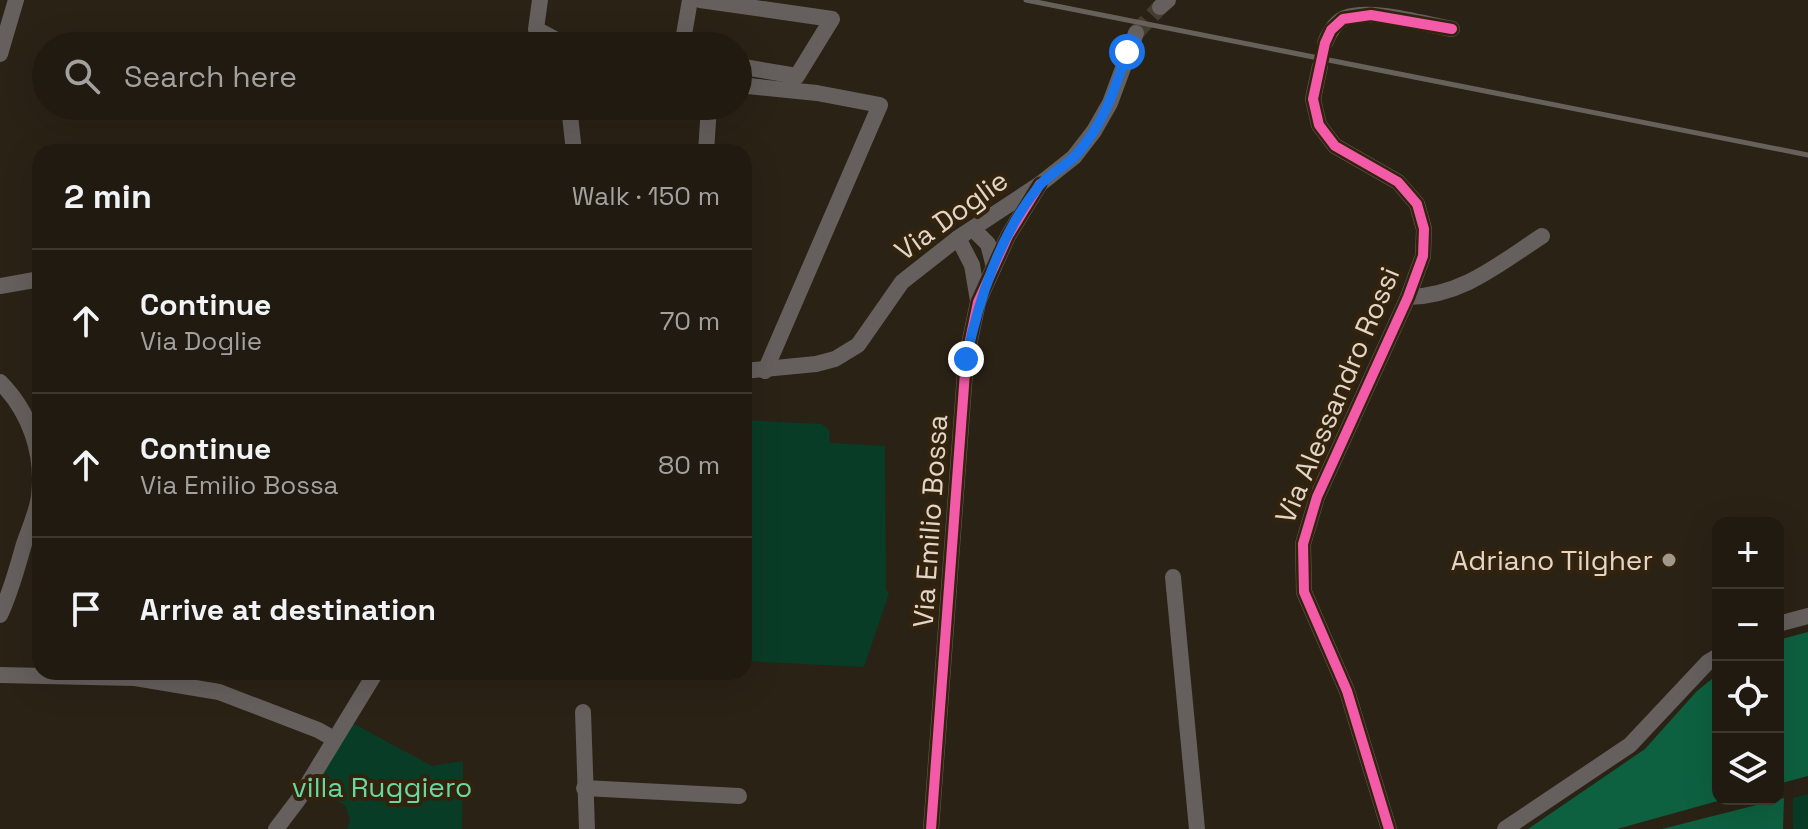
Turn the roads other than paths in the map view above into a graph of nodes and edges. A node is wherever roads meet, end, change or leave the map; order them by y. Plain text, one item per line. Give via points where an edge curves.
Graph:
1 (16, 0) edge
2 (540, 0) edge
3 (690, 0) edge
4 (700, 0) edge
5 (1452, 29) dead end
6 (542, 32) edge
7 (684, 32) edge
8 (1136, 33) tunnel mouth
9 (1325, 43) dead end
10 (0, 54) edge
11 (1320, 66) dead end
12 (752, 68) edge
13 (752, 86) edge
14 (571, 120) edge
15 (708, 120) edge
16 (573, 144) edge
17 (707, 144) edge
18 (1040, 184) junction
19 (965, 233) junction
20 (1542, 236) dead end
21 (994, 267) junction
22 (32, 280) edge
23 (0, 286) edge
24 (1408, 297) junction
25 (978, 302) junction
26 (752, 371) edge
27 (765, 371) junction
28 (0, 382) edge
29 (32, 431) edge
30 (32, 519) edge
31 (1173, 577) dead end
32 (0, 615) edge
33 (1808, 616) edge
34 (1784, 622) edge
35 (1712, 660) edge
36 (0, 675) edge
37 (32, 676) edge
38 (147, 680) edge
39 (371, 680) edge
40 (583, 712) dead end
41 (334, 739) junction
42 (584, 788) junction
43 (739, 796) dead end
44 (276, 829) edge
45 (587, 829) edge
46 (931, 829) edge
47 (1197, 829) edge
48 (1389, 829) edge
49 (1505, 829) edge

1 - 10 street
2 - 6 street via 536,29
3 - 7 street
4 - 12 street via 832,19 797,76
5 - 9 street via 1371,15 1343,19
8 - 18 street, Via Doglie via 1094,131 1074,157
11 - 24 street, Via Alessandro Rossi via 1313,99 1319,125 1335,146 1398,182 1417,204 1424,229 1423,256
13 - 27 street via 880,105
14 - 16 street
15 - 17 street
18 - 19 street, Via Doglie
18 - 21 street, Via Emilio Bossa
19 - 21 street via 988,244
19 - 25 street, Via Emilio Bossa
19 - 27 street, Via Doglie via 902,282 858,345 835,359
20 - 24 street via 1468,285
21 - 25 street, Via Emilio Bossa
22 - 23 street
24 - 48 street, Via Alessandro Rossi via 1317,497 1303,544 1304,592 1347,691
25 - 46 street, Via Emilio Bossa via 966,359
26 - 27 street, Via Doglie
28 - 29 street via 18,402
30 - 32 street
31 - 47 street
33 - 34 street
35 - 49 street via 1630,745
36 - 37 street
38 - 41 street via 219,692
39 - 41 street
40 - 42 street
41 - 44 street
42 - 43 street
42 - 45 street

